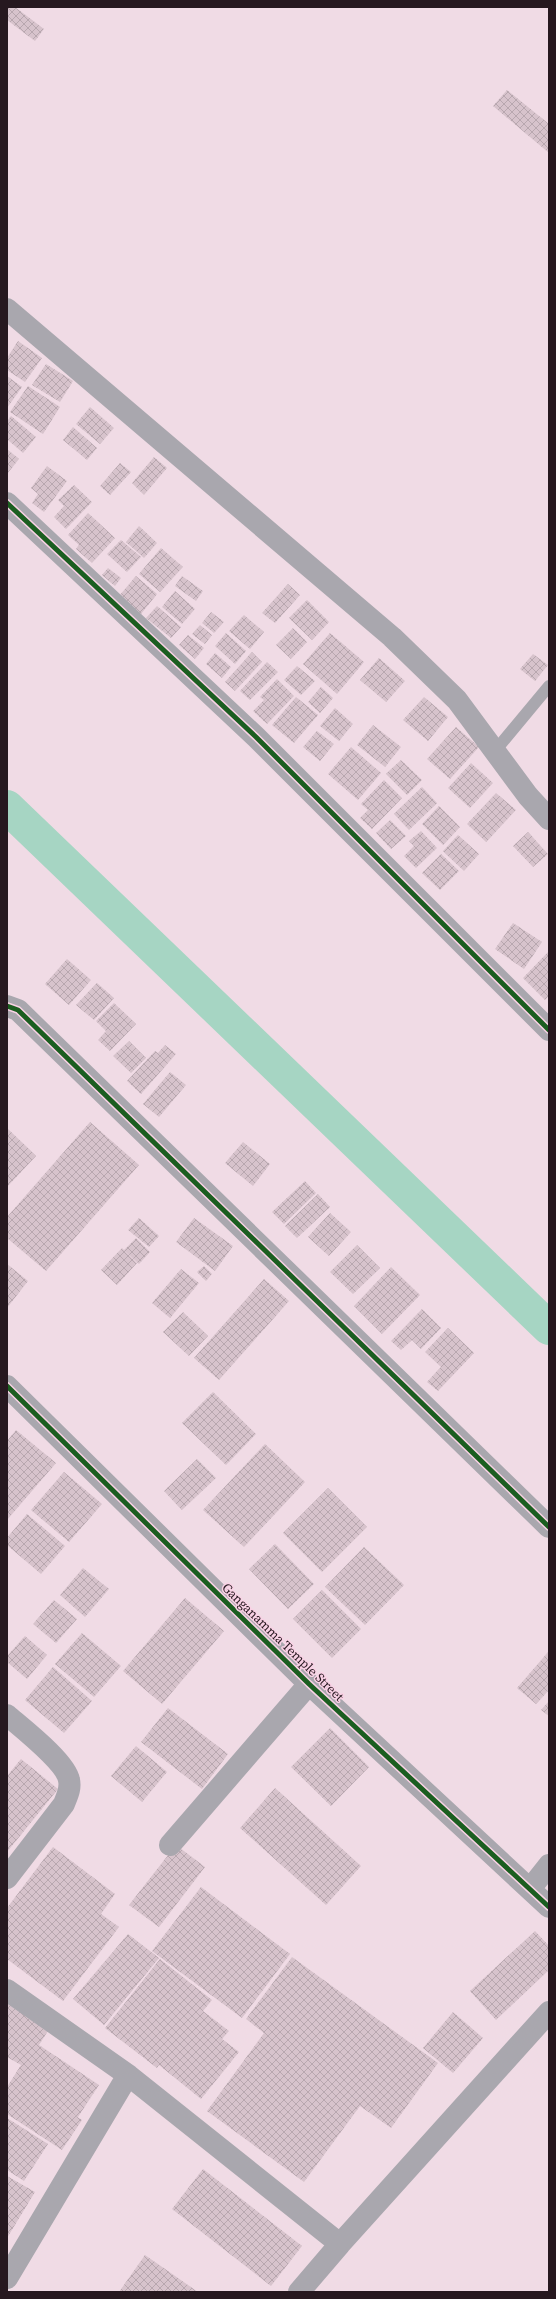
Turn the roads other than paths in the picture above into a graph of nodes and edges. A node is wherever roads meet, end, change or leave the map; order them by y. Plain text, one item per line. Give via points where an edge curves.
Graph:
1 (7, 309) edge
2 (7, 503) edge
3 (549, 686) edge
4 (495, 751) junction
5 (549, 819) edge
6 (7, 1006) edge
7 (549, 1030) edge
8 (7, 1386) edge
9 (549, 1526) edge
10 (309, 1684) junction
11 (7, 1715) edge
12 (170, 1845) dead end
13 (549, 1865) edge
14 (7, 1878) edge
15 (530, 1889) junction
16 (549, 1907) edge
17 (7, 1990) edge
18 (549, 2012) edge
19 (128, 2075) junction
20 (340, 2244) junction
21 (7, 2278) edge
22 (299, 2292) edge

1 - 4 street via 392,637 457,700
2 - 7 street via 256,737
3 - 4 lane
4 - 5 street via 528,796
6 - 9 street via 18,1010
8 - 10 street, Ganganamma Temple Street
10 - 12 street
10 - 15 street, Ganganamma Temple Street
11 - 14 street via 62,1765 69,1780 69,1792 64,1804
13 - 15 street
15 - 16 street, Ganganamma Temple Street
17 - 19 street
18 - 20 street
19 - 20 street
19 - 21 street
20 - 22 street

